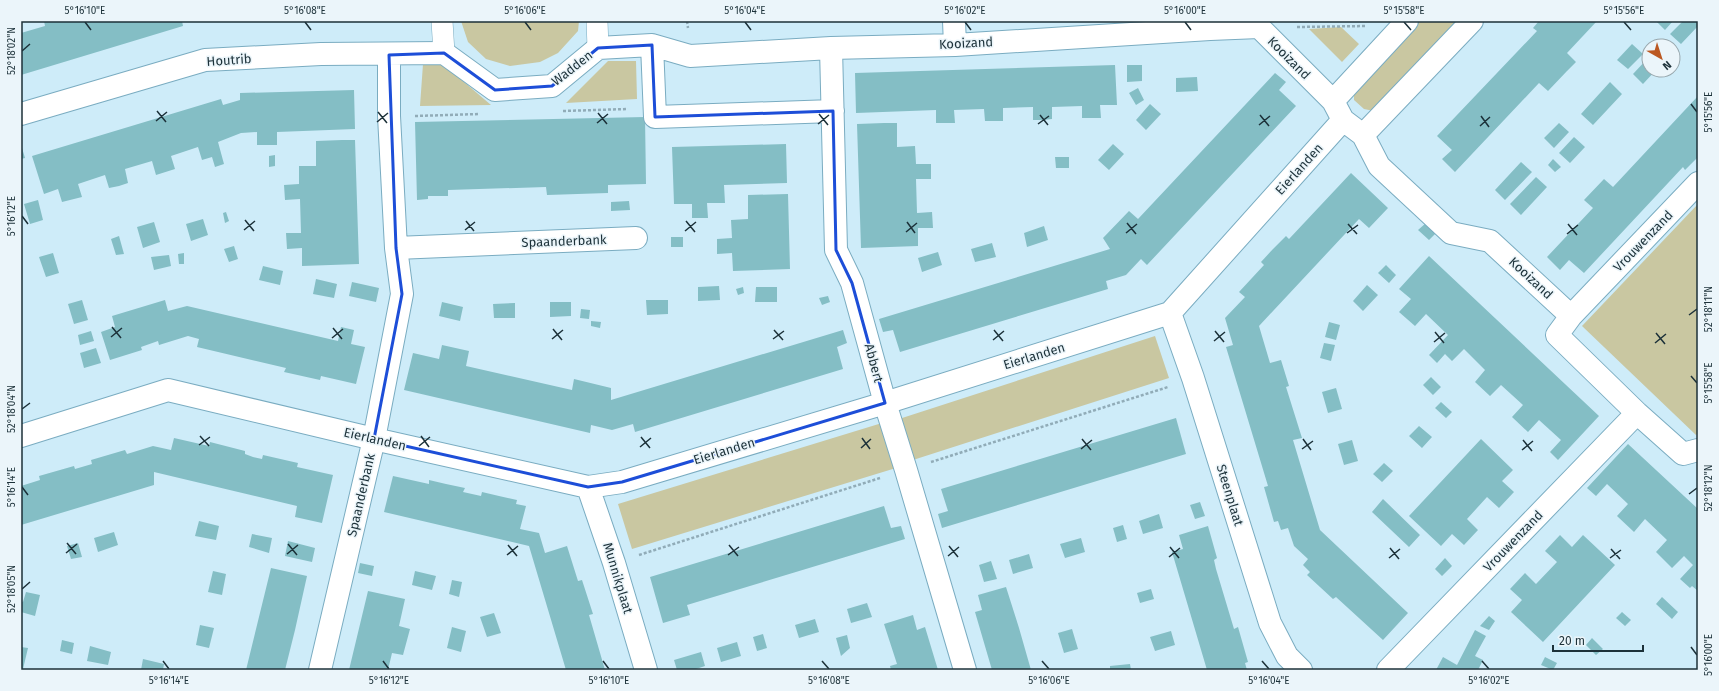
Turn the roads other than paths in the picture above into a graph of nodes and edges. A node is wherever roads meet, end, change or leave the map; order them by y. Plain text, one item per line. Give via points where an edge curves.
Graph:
1 (442, 21) edge
2 (598, 21) edge
3 (954, 21) edge
4 (1472, 21) edge
5 (1405, 23) edge
6 (652, 45) junction
7 (955, 45) junction
8 (598, 48) junction
9 (831, 48) junction
10 (444, 54) junction
11 (389, 55) junction
12 (1333, 101) junction
13 (834, 111) junction
14 (21, 114) edge
15 (1343, 120) junction
16 (1364, 135) junction
17 (1698, 184) edge
18 (636, 238) dead end
19 (396, 248) junction
20 (1170, 313) junction
21 (1571, 316) junction
22 (884, 403) junction
23 (1637, 413) junction
24 (21, 436) edge
25 (374, 439) junction
26 (1698, 450) edge
27 (588, 487) junction
28 (320, 670) edge
29 (646, 670) edge
30 (965, 670) edge
31 (1301, 670) edge
32 (1388, 670) edge

1 - 10 street
2 - 8 street, Wadden
3 - 7 street
4 - 16 street
5 - 12 street
6 - 8 street, Kooizand
6 - 9 street, Kooizand via 690,56
6 - 13 street via 655,117
7 - 9 street, Kooizand
7 - 12 street, Kooizand via 1259,27
8 - 10 street, Wadden via 552,86 495,90
9 - 13 street, Abbert
10 - 11 street, Houtrib
11 - 14 street, Houtrib via 321,54 205,60
11 - 19 street, Spaanderbank via 389,116
12 - 15 street, Kooizand
13 - 22 street, Abbert via 836,250 852,283
15 - 16 street, Kooizand
15 - 20 street, Eierlanden
16 - 21 street, Kooizand via 1379,166 1451,233 1490,241
17 - 21 street, Vrouwenzand
18 - 19 street, Spaanderbank
19 - 25 street, Spaanderbank via 402,294
20 - 22 street, Eierlanden
20 - 31 street, Steenplaat via 1270,623 1287,656
21 - 23 street via 1557,335
22 - 27 street, Eierlanden via 622,482
22 - 30 street, Abbert
23 - 26 street via 1683,454
23 - 32 street, Vrouwenzand
24 - 25 street, Eierlanden via 168,390
25 - 27 street, Eierlanden
25 - 28 street, Spaanderbank
27 - 29 street, Munnikplaat

